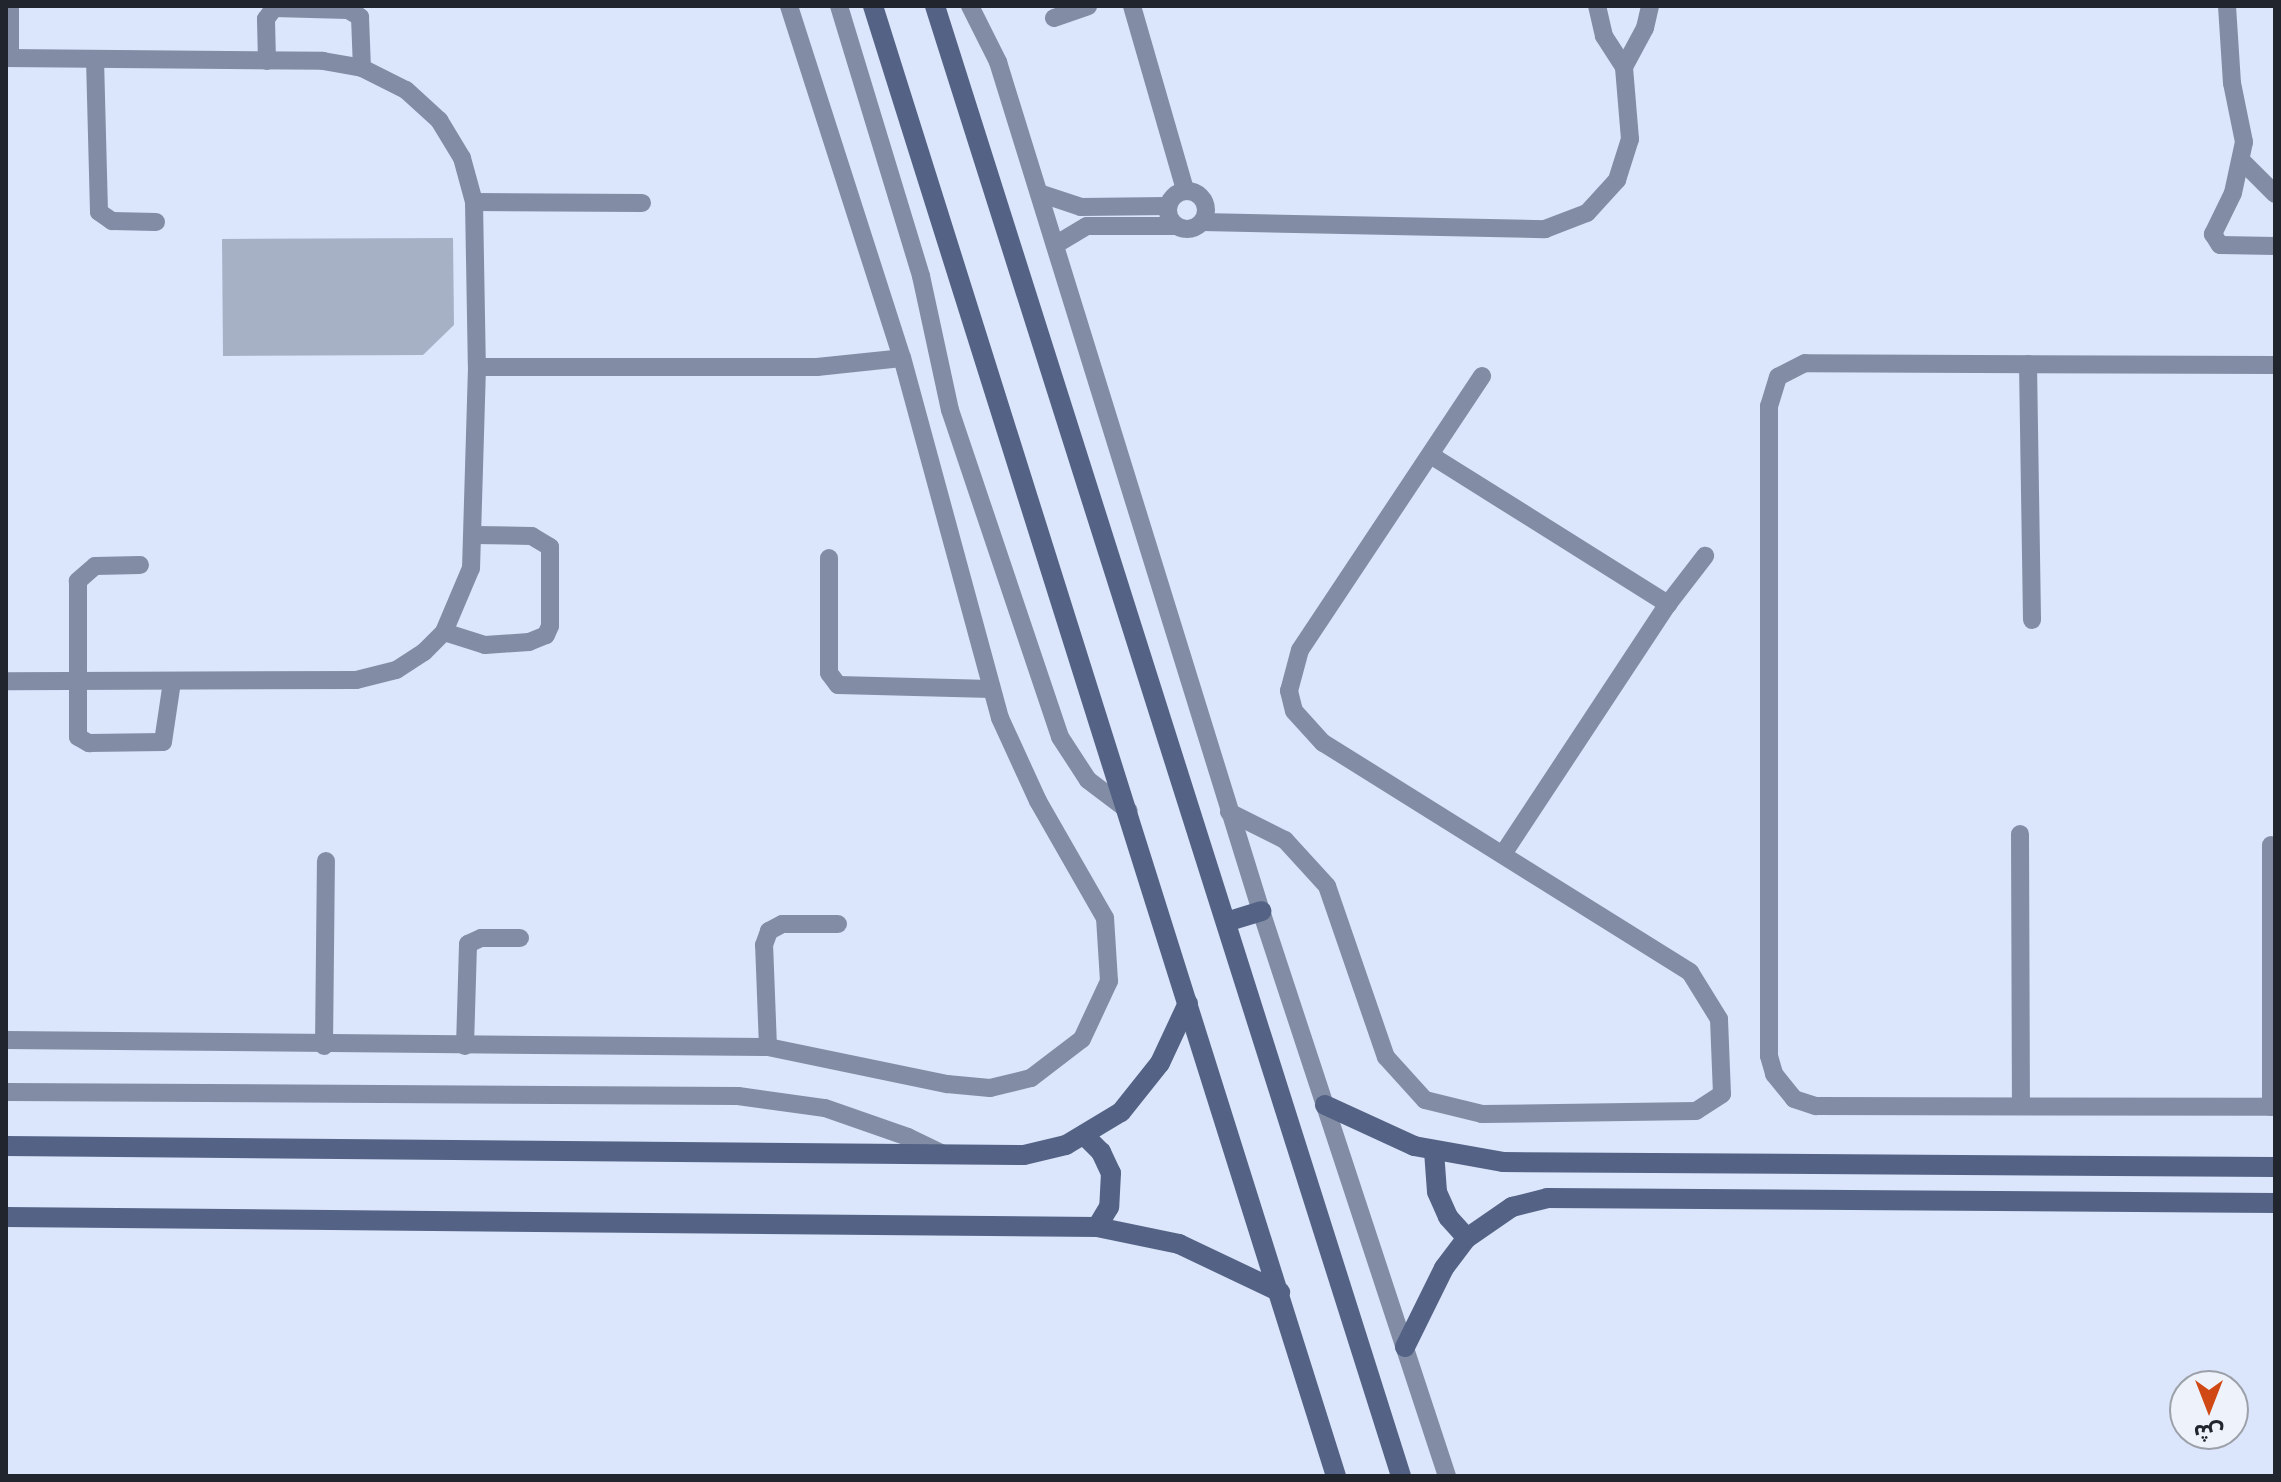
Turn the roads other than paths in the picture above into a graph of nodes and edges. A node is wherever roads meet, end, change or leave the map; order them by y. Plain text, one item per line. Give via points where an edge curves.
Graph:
1 (10, 6) edge
2 (789, 6) edge
3 (839, 6) edge
4 (873, 6) edge
5 (935, 6) edge
6 (970, 6) edge
7 (1088, 6) edge
8 (1132, 6) edge
9 (1597, 6) edge
10 (1650, 6) edge
11 (2227, 6) edge
12 (1054, 18) dead end
13 (8, 58) edge
14 (95, 59) junction
15 (267, 61) junction
16 (1624, 67) junction
17 (362, 68) junction
18 (2241, 160) junction
19 (1185, 190) junction
20 (1039, 193) junction
21 (2275, 194) edge
22 (474, 202) junction
23 (642, 203) dead end
24 (1167, 206) junction
25 (156, 222) dead end
26 (1202, 222) junction
27 (1175, 226) junction
28 (1055, 245) junction
29 (2275, 246) edge
30 (902, 358) junction
31 (2028, 364) junction
32 (2275, 365) edge
33 (477, 367) junction
34 (1482, 376) dead end
35 (1432, 456) junction
36 (475, 535) junction
37 (1705, 556) dead end
38 (829, 558) dead end
39 (140, 565) dead end
40 (1668, 604) junction
41 (2032, 620) dead end
42 (444, 632) junction
43 (6, 681) edge
44 (76, 682) junction
45 (172, 682) junction
46 (991, 689) junction
47 (1129, 811) junction
48 (1229, 812) junction
49 (2020, 834) dead end
50 (2271, 845) dead end
51 (1503, 854) junction
52 (326, 861) dead end
53 (1261, 911) junction
54 (1226, 922) junction
55 (838, 924) dead end
56 (520, 938) dead end
57 (1188, 1003) junction
58 (6, 1040) edge
59 (324, 1046) junction
60 (465, 1046) junction
61 (768, 1047) junction
62 (6, 1092) edge
63 (1325, 1105) junction
64 (2021, 1106) junction
65 (2273, 1107) edge
66 (1085, 1136) junction
67 (6, 1146) edge
68 (1434, 1151) junction
69 (948, 1157) junction
70 (2275, 1167) edge
71 (2275, 1203) edge
72 (6, 1217) edge
73 (1097, 1227) junction
74 (1467, 1238) junction
75 (1280, 1292) junction
76 (1405, 1347) junction
77 (1336, 1476) edge
78 (1401, 1476) edge
79 (1447, 1476) edge

1 - 13 street
2 - 30 street
3 - 47 street via 921,276 950,410 1060,737 1088,780
4 - 47 street
5 - 54 street
6 - 20 street via 998,62
7 - 12 street
8 - 19 street
9 - 16 street via 1604,36
10 - 16 street via 1645,28
11 - 18 street via 2232,83 2245,126
13 - 14 street
14 - 15 street
14 - 25 street via 99,212 112,221
15 - 17 street
15 - 17 street via 266,19 274,8 348,10 360,17
16 - 26 street via 1630,139 1626,161 1604,198 1567,224 1545,229
17 - 22 street via 406,90 439,120 462,158
18 - 21 street
18 - 29 street via 2233,193 2214,228 2215,241
19 - 24 street
19 - 26 street via 1202,197
20 - 24 street via 1081,207
20 - 28 street
22 - 23 street
22 - 33 street
24 - 27 street
26 - 27 street via 1189,229
27 - 28 street via 1087,226
28 - 48 street
30 - 33 street via 817,367
30 - 46 street
31 - 32 street
31 - 41 street
31 - 64 street via 1805,363 1778,377 1769,406 1769,1056 1774,1074 1794,1099 1816,1106
33 - 36 street
34 - 35 street
35 - 40 street
35 - 51 street via 1300,650 1289,691 1305,730
36 - 42 street via 462,600
36 - 42 street via 532,536 550,547 550,626 538,641 485,645
37 - 40 street
38 - 46 street via 829,673 838,685
39 - 44 street via 95,566 82,574
40 - 51 street
42 - 45 street via 396,670 356,680
43 - 44 street
44 - 45 street
44 - 45 street via 75,732 83,741 153,745 163,742 168,732
46 - 61 street via 1024,774 1105,918 1111,960 1094,1021 1050,1068 990,1088
47 - 57 street
48 - 51 street via 1285,840 1327,886 1386,1057 1425,1100 1482,1114 1696,1111 1716,1103 1726,1084 1719,1019 1700,983
48 - 53 street
49 - 64 street
50 - 65 street
52 - 59 street
53 - 54 street
53 - 63 street
54 - 78 street
55 - 61 street via 782,924 769,931 764,945
56 - 60 street via 481,938 468,944
57 - 66 street via 1149,1081 1121,1112
57 - 75 street
58 - 59 street
59 - 60 street
60 - 61 street
62 - 69 street via 738,1096 839,1112
63 - 68 street via 1384,1135
63 - 76 street
64 - 65 street
66 - 69 street via 1024,1155
66 - 73 street via 1111,1173 1109,1207
67 - 69 street
68 - 70 street via 1518,1162
68 - 74 street via 1437,1192
71 - 74 street via 1566,1198 1512,1207
72 - 73 street
73 - 75 street via 1179,1244
74 - 76 street via 1444,1268
75 - 77 street
76 - 79 street

